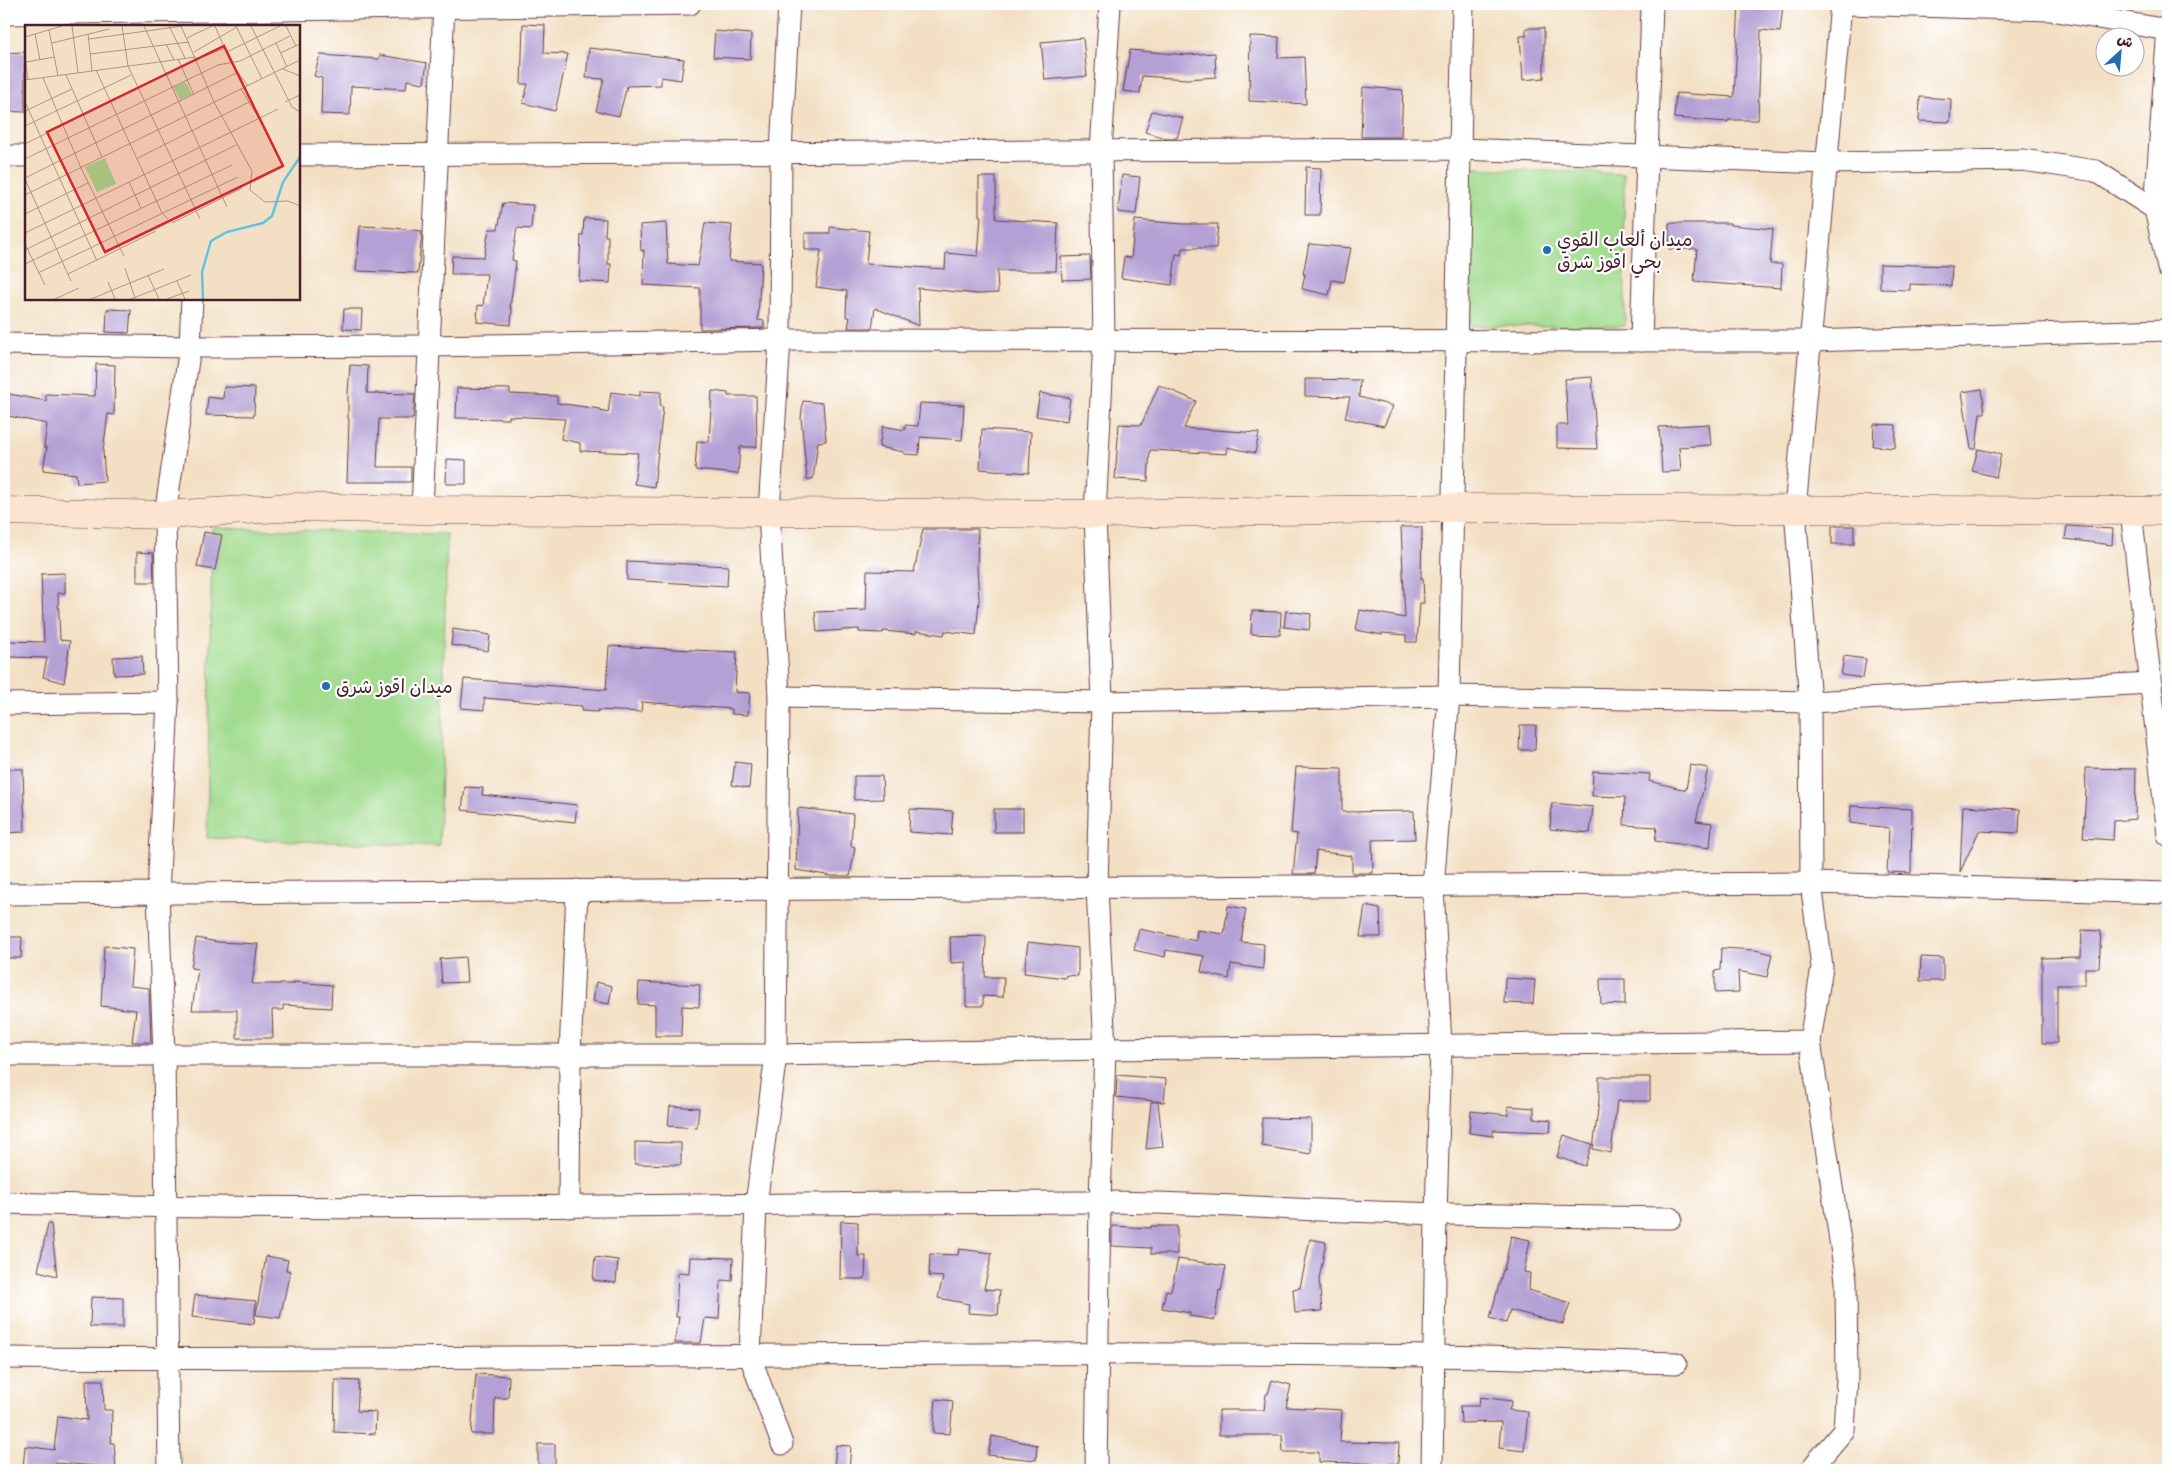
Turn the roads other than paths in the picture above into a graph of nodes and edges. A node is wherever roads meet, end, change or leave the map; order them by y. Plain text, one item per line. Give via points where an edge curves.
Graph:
1 (690, 4) edge
2 (789, 4) edge
3 (1110, 4) edge
4 (1463, 4) edge
5 (1652, 4) edge
6 (1841, 4) edge
7 (1846, 4) edge
8 (444, 6) edge
9 (4, 14) edge
10 (202, 14) edge
11 (2168, 29) edge
12 (2166, 80) edge
13 (1461, 149) junction
14 (781, 151) junction
15 (1101, 151) junction
16 (438, 154) junction
17 (300, 155) edge
18 (4, 156) edge
19 (25, 156) edge
20 (1646, 156) junction
21 (1826, 163) junction
22 (2162, 210) edge
23 (2168, 268) edge
24 (192, 300) edge
25 (2168, 330) edge
26 (780, 340) junction
27 (1104, 340) junction
28 (1641, 341) junction
29 (1810, 341) junction
30 (1456, 342) junction
31 (4, 344) edge
32 (429, 346) junction
33 (190, 347) junction
34 (1452, 508) junction
35 (422, 510) junction
36 (1795, 510) junction
37 (4, 511) edge
38 (769, 511) junction
39 (2131, 511) junction
40 (2168, 511) edge
41 (1095, 514) junction
42 (165, 515) junction
43 (2150, 683) junction
44 (1448, 696) junction
45 (779, 698) junction
46 (168, 702) junction
47 (1102, 702) junction
48 (1810, 702) junction
49 (4, 704) edge
50 (2168, 835) edge
51 (1811, 883) junction
52 (1433, 886) junction
53 (1096, 888) junction
54 (777, 889) junction
55 (577, 890) junction
56 (158, 893) junction
57 (2168, 893) edge
58 (4, 894) edge
59 (1810, 1041) junction
60 (1441, 1046) junction
61 (1105, 1049) junction
62 (570, 1054) junction
63 (4, 1055) edge
64 (164, 1055) junction
65 (776, 1055) junction
66 (4, 1202) edge
67 (1100, 1202) junction
68 (756, 1204) junction
69 (569, 1207) junction
70 (166, 1208) junction
71 (1436, 1214) junction
72 (1671, 1218) dead end
73 (1098, 1354) junction
74 (750, 1356) junction
75 (1435, 1356) junction
76 (4, 1358) edge
77 (168, 1359) junction
78 (1676, 1364) dead end
79 (782, 1444) dead end
80 (169, 1470) edge
81 (1096, 1470) edge
82 (1432, 1470) edge
83 (1810, 1470) edge

1 - 8 street
2 - 14 street
3 - 15 street
4 - 13 street
5 - 20 street
6 - 21 street
7 - 11 street via 2052,10
8 - 10 street
8 - 16 street
9 - 10 street
11 - 12 street
12 - 22 street
13 - 15 street
13 - 20 street
13 - 30 street
14 - 15 street
14 - 16 street
14 - 26 street
15 - 27 street
16 - 17 street
16 - 32 street
18 - 19 street
20 - 21 street
20 - 28 street
21 - 22 street via 2023,160 2096,171
21 - 29 street
22 - 23 street
24 - 33 street
25 - 29 street
26 - 27 street
26 - 32 street
26 - 38 street
27 - 30 street
27 - 41 street
28 - 29 street
28 - 30 street
29 - 36 street
30 - 34 street
31 - 33 street
32 - 33 street
32 - 35 street
33 - 42 street
34 - 36 street
34 - 41 street
34 - 44 street
35 - 38 street
35 - 42 street via 295,507
36 - 39 street
36 - 48 street
37 - 42 street
38 - 41 street
38 - 45 street
39 - 40 street
39 - 43 street
41 - 47 street
42 - 46 street
43 - 48 street
43 - 50 street
44 - 47 street
44 - 48 street
44 - 52 street
45 - 47 street
45 - 54 street
46 - 49 street
46 - 56 street
47 - 53 street
48 - 51 street
51 - 52 street
51 - 57 street
51 - 59 street via 1822,967
52 - 53 street
52 - 60 street
53 - 54 street
53 - 61 street
54 - 55 street
54 - 65 street
55 - 56 street
55 - 62 street
56 - 58 street
56 - 64 street
59 - 60 street
59 - 83 street via 1846,1280 1847,1379 1844,1430
60 - 61 street
60 - 71 street
61 - 65 street
61 - 67 street
62 - 64 street
62 - 65 street
62 - 69 street
63 - 64 street
64 - 70 street
65 - 68 street
66 - 70 street
67 - 68 street
67 - 71 street
67 - 73 street
68 - 69 street
68 - 74 street
69 - 70 street
70 - 77 street
71 - 72 street
71 - 75 street
73 - 74 street
73 - 75 street
73 - 81 street
74 - 77 street
74 - 79 street
75 - 78 street
75 - 82 street
76 - 77 street
77 - 80 street

